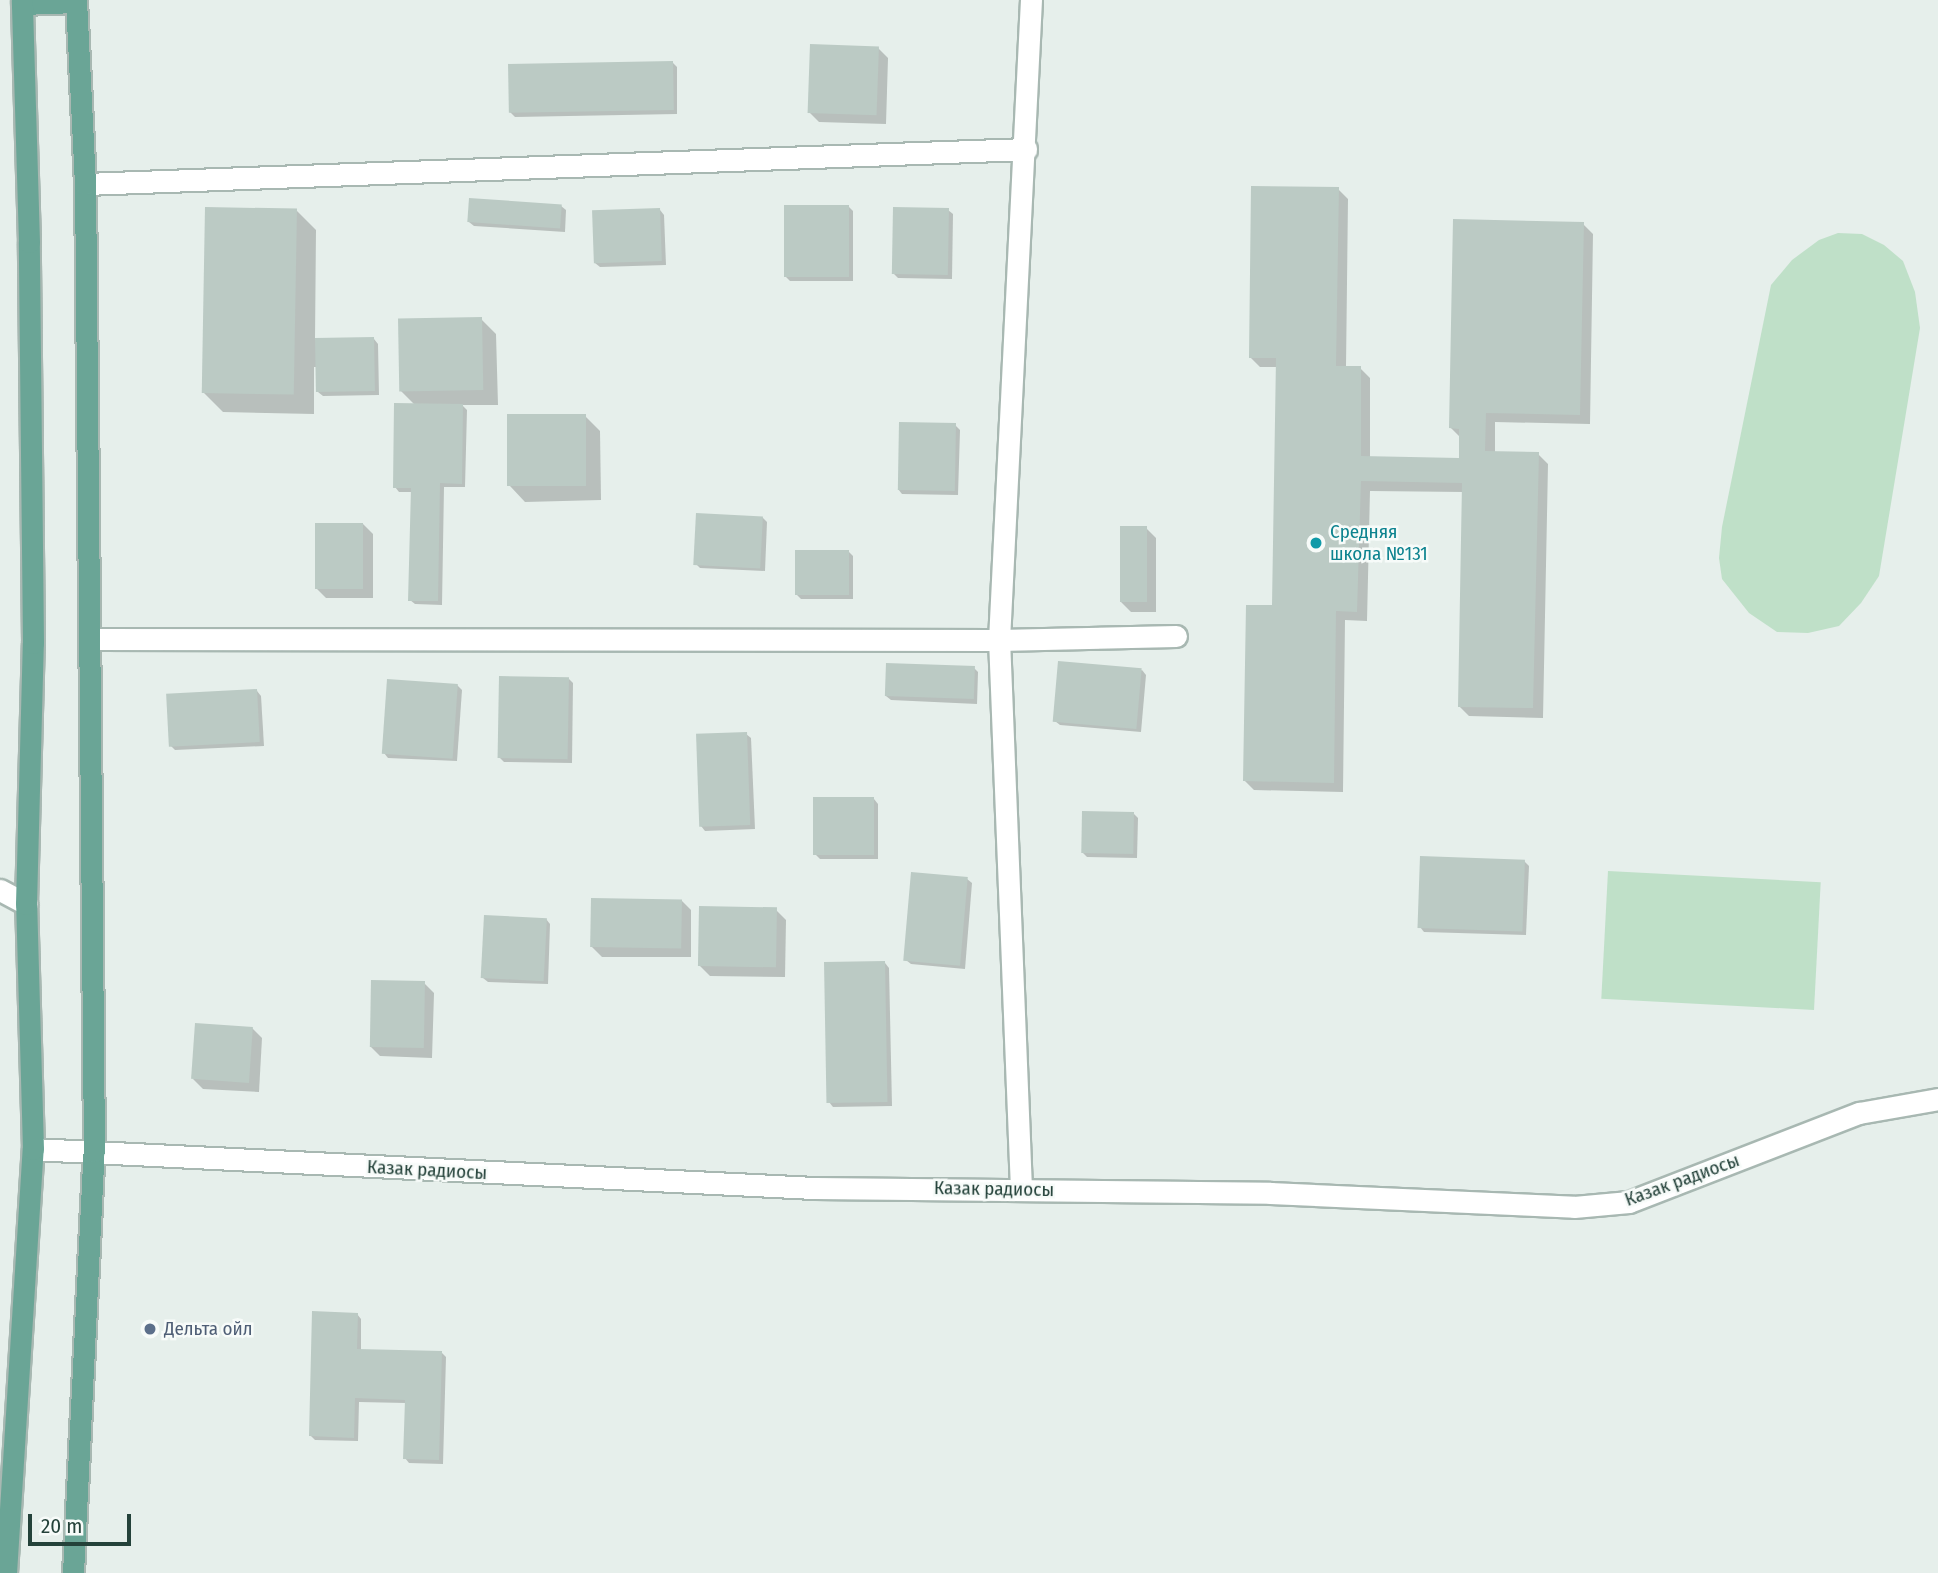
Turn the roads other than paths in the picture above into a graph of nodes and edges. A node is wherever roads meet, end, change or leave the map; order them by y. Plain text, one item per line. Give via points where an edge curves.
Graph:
1 (1031, 0) edge
2 (76, 1) edge
3 (22, 2) edge
4 (1026, 149) junction
5 (85, 184) junction
6 (1176, 636) dead end
7 (89, 639) junction
8 (999, 640) junction
9 (0, 890) edge
10 (26, 904) junction
11 (1938, 1099) edge
12 (33, 1149) junction
13 (94, 1151) junction
14 (1021, 1189) junction
15 (6, 1573) edge
16 (74, 1573) edge

1 - 4 street
2 - 3 main road
2 - 5 main road
3 - 10 main road via 33,643
4 - 5 street
4 - 8 street
5 - 7 main road
6 - 8 street
7 - 8 street
7 - 13 main road
8 - 14 street
9 - 10 street
10 - 12 main road
11 - 14 street, Казак радиосы via 1859,1112 1629,1202 1574,1207 1270,1193
12 - 13 street, Казак радиосы
12 - 15 main road
13 - 14 street, Казак радиосы via 815,1188
13 - 16 main road

